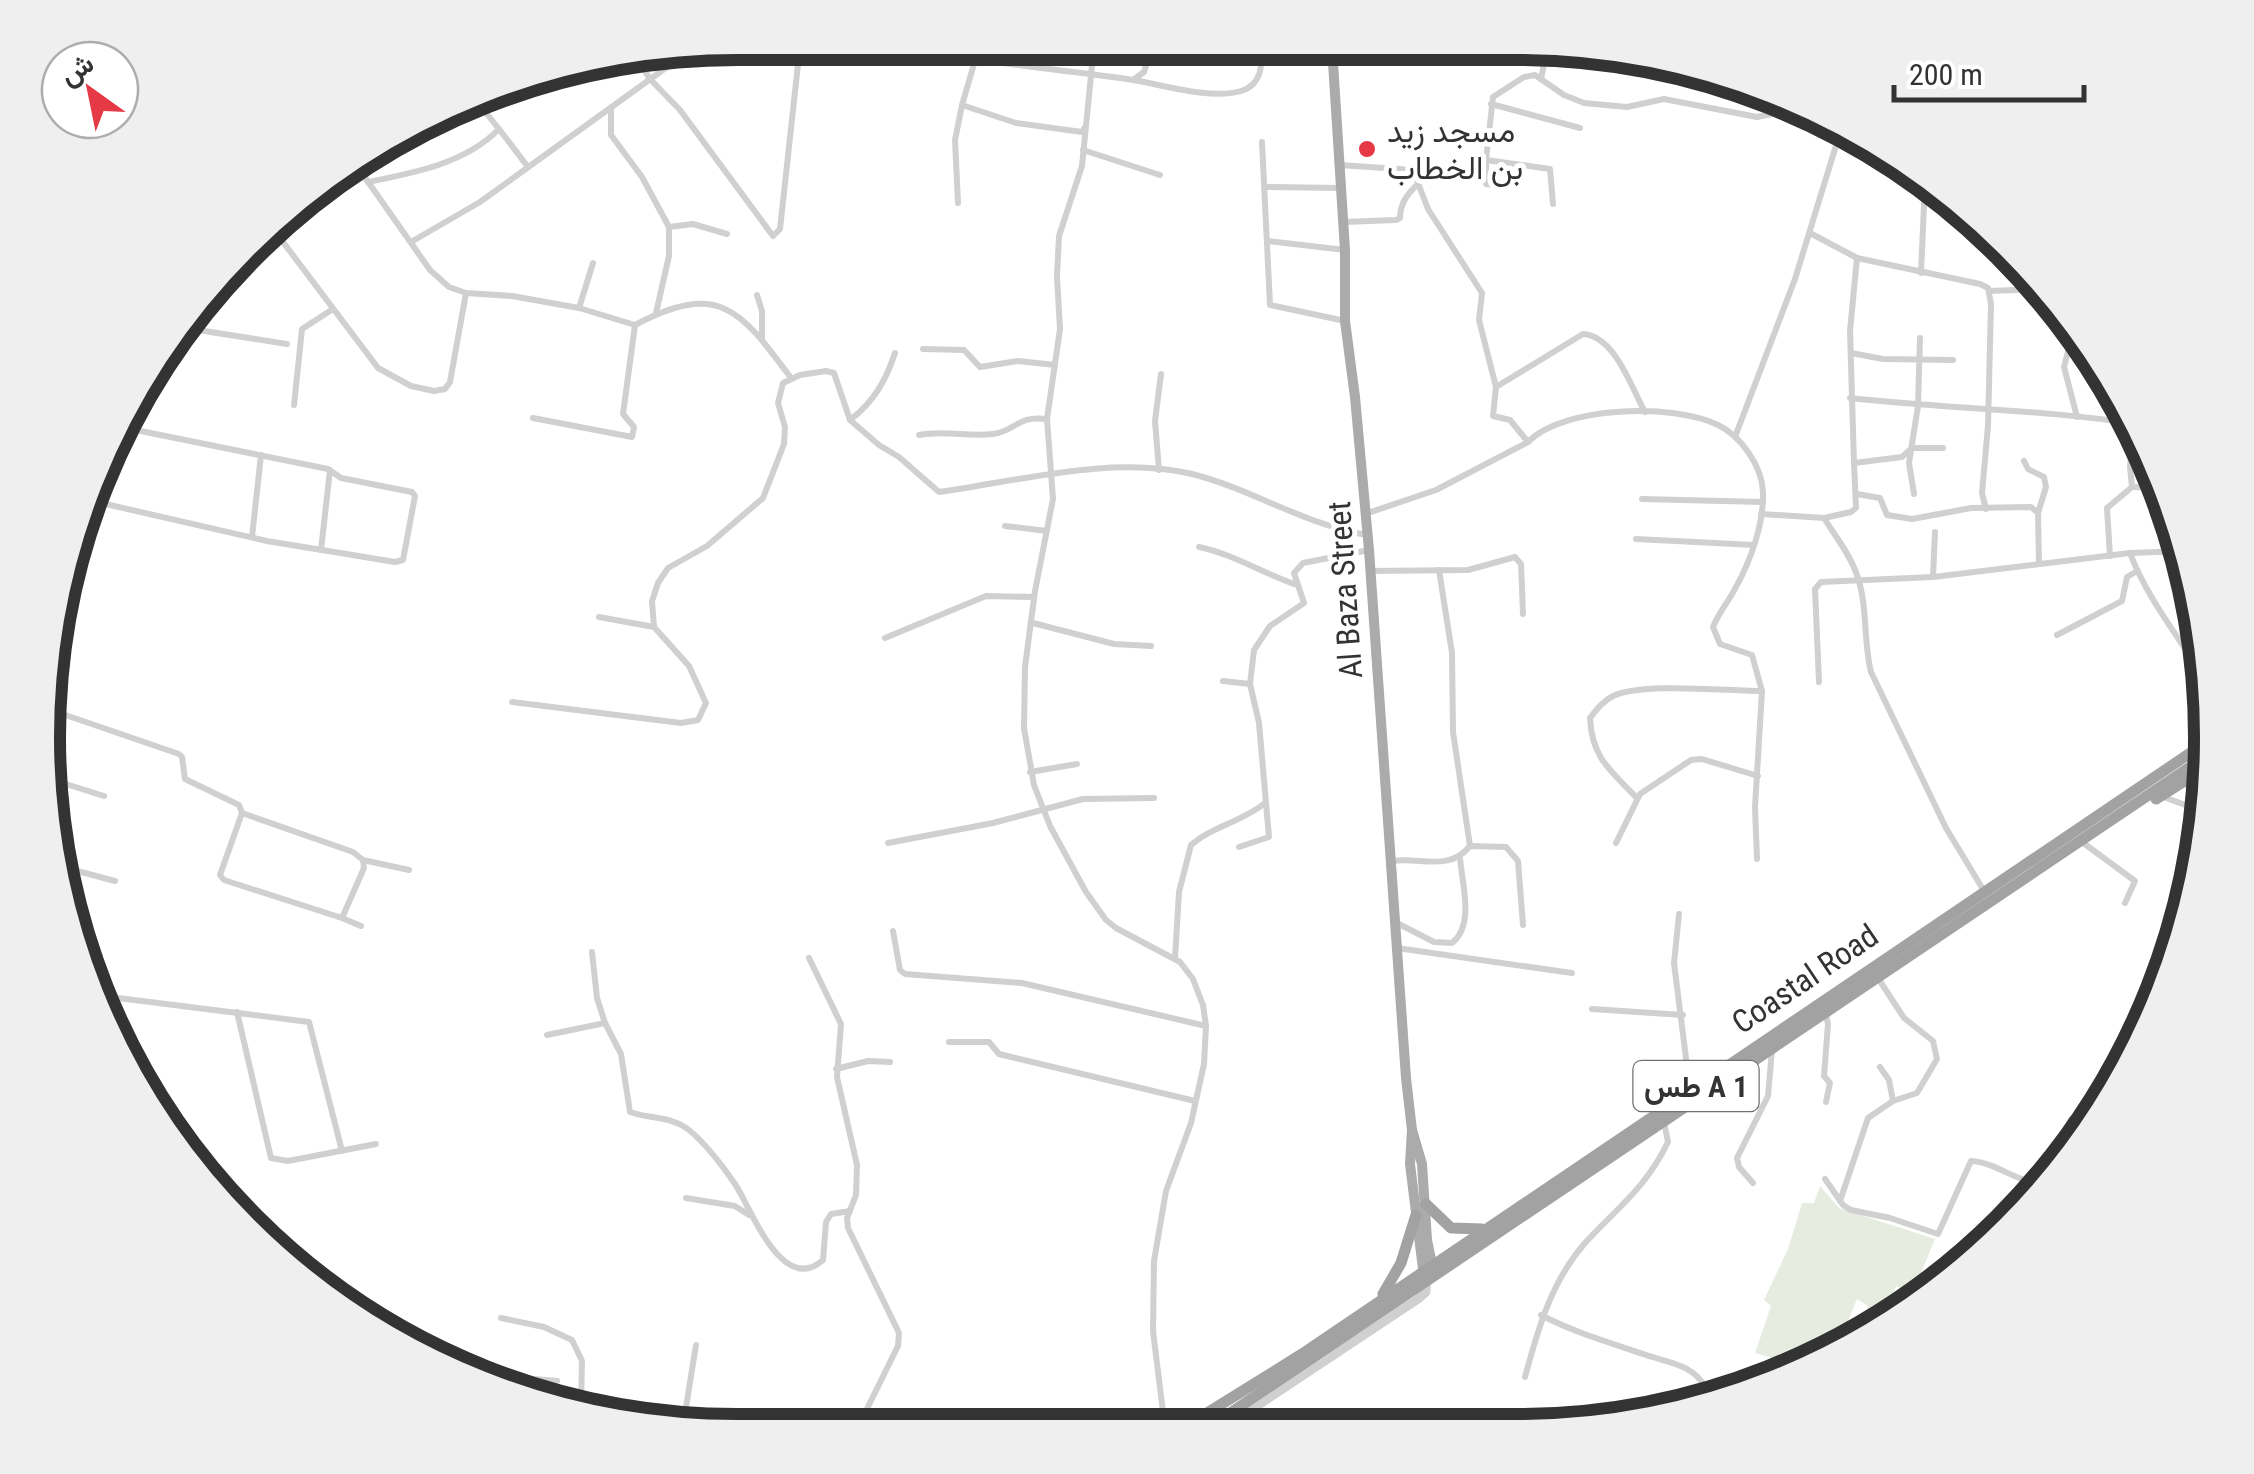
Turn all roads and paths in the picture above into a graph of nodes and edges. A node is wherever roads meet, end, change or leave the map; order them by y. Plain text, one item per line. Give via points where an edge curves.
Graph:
1 (798, 60) edge
2 (977, 60) edge
3 (985, 60) edge
4 (1092, 60) edge
5 (1148, 60) edge
6 (1261, 60) edge
7 (1333, 60) edge
8 (1544, 61) edge
9 (678, 63) edge
10 (642, 67) edge
11 (1090, 75) junction
12 (1541, 78) junction
13 (650, 79) junction
14 (1133, 80) junction
15 (1491, 104) junction
16 (962, 105) junction
17 (611, 108) junction
18 (484, 110) edge
19 (1778, 113) edge
20 (1086, 126) junction
21 (1580, 128) dead end
22 (499, 129) junction
23 (1262, 142) dead end
24 (1838, 142) edge
25 (1845, 145) edge
26 (1837, 146) junction
27 (1083, 150) junction
28 (1486, 160) junction
29 (1339, 165) junction
30 (528, 167) junction
31 (362, 173) edge
32 (1160, 175) dead end
33 (368, 182) junction
34 (1419, 183) junction
35 (1265, 187) junction
36 (1506, 187) dead end
37 (1341, 188) junction
38 (1924, 197) edge
39 (958, 202) dead end
40 (1553, 204) dead end
41 (1343, 222) junction
42 (670, 227) junction
43 (727, 234) dead end
44 (1810, 234) junction
45 (280, 238) edge
46 (1267, 241) junction
47 (276, 242) edge
48 (283, 242) junction
49 (410, 242) junction
50 (1345, 250) junction
51 (1857, 258) junction
52 (593, 263) dead end
53 (1921, 273) junction
54 (2024, 289) edge
55 (1989, 291) junction
56 (466, 293) junction
57 (757, 295) dead end
58 (580, 308) junction
59 (333, 309) junction
60 (655, 314) junction
61 (1345, 320) junction
62 (635, 325) junction
63 (197, 330) edge
64 (1920, 338) dead end
65 (762, 339) junction
66 (287, 344) dead end
67 (2069, 346) edge
68 (923, 348) dead end
69 (895, 352) dead end
70 (1850, 354) junction
71 (1919, 360) junction
72 (1952, 360) dead end
73 (1054, 365) junction
74 (1161, 374) dead end
75 (791, 378) junction
76 (1496, 387) junction
77 (1850, 398) junction
78 (294, 405) dead end
79 (1918, 406) junction
80 (1988, 407) junction
81 (1645, 412) junction
82 (2076, 417) junction
83 (533, 418) dead end
84 (1048, 419) junction
85 (850, 420) junction
86 (2114, 420) edge
87 (134, 430) edge
88 (919, 435) dead end
89 (1735, 438) junction
90 (1528, 442) junction
91 (1912, 448) junction
92 (1943, 448) dead end
93 (2131, 454) edge
94 (261, 455) junction
95 (2024, 461) dead end
96 (1854, 463) junction
97 (330, 470) junction
98 (1159, 470) junction
99 (1053, 474) junction
100 (2132, 487) junction
101 (2146, 488) edge
102 (1857, 494) junction
103 (1914, 494) dead end
104 (1642, 499) dead end
105 (1762, 502) junction
106 (102, 503) edge
107 (1986, 509) junction
108 (2038, 513) junction
109 (1365, 514) junction
110 (1762, 514) junction
111 (1824, 518) junction
112 (1005, 526) dead end
113 (1047, 531) junction
114 (1935, 532) dead end
115 (1366, 535) junction
116 (252, 537) junction
117 (1636, 539) dead end
118 (1754, 545) junction
119 (1200, 547) dead end
120 (321, 550) junction
121 (1369, 550) junction
122 (2168, 552) edge
123 (2130, 553) junction
124 (2110, 556) junction
125 (2038, 564) junction
126 (1439, 570) junction
127 (1368, 571) junction
128 (2137, 571) junction
129 (1934, 578) junction
130 (1859, 583) junction
131 (1297, 585) junction
132 (1034, 597) junction
133 (1523, 614) dead end
134 (599, 617) dead end
135 (1033, 623) junction
136 (654, 627) junction
137 (2057, 634) dead end
138 (2186, 636) edge
139 (885, 638) dead end
140 (2184, 644) junction
141 (1151, 646) dead end
142 (2188, 651) edge
143 (1223, 681) dead end
144 (1818, 682) dead end
145 (1250, 684) junction
146 (1762, 691) junction
147 (512, 702) dead end
148 (61, 713) edge
149 (2194, 751) edge
150 (1076, 764) dead end
151 (2193, 765) edge
152 (1030, 772) junction
153 (1758, 776) junction
154 (2193, 776) edge
155 (2188, 779) junction
156 (61, 783) edge
157 (104, 796) dead end
158 (2161, 796) junction
159 (1154, 798) dead end
160 (1637, 798) junction
161 (2191, 798) edge
162 (1266, 802) junction
163 (2138, 804) junction
164 (2190, 807) edge
165 (1043, 808) junction
166 (242, 813) junction
167 (2081, 842) junction
168 (888, 843) dead end
169 (1616, 843) dead end
170 (1470, 846) junction
171 (1239, 847) dead end
172 (1460, 858) junction
173 (1757, 859) dead end
174 (364, 860) junction
175 (1392, 862) junction
176 (73, 869) edge
177 (409, 870) dead end
178 (115, 880) dead end
179 (1984, 891) junction
180 (2125, 903) dead end
181 (1679, 914) dead end
182 (342, 918) junction
183 (1396, 922) junction
184 (1523, 925) dead end
185 (361, 926) dead end
186 (893, 931) dead end
187 (1397, 948) junction
188 (592, 952) dead end
189 (96, 955) edge
190 (100, 956) dead end
191 (809, 958) dead end
192 (1175, 958) junction
193 (1572, 973) dead end
194 (1878, 978) junction
195 (113, 997) edge
196 (1823, 1009) junction
197 (1592, 1010) dead end
198 (237, 1012) junction
199 (1683, 1015) junction
200 (605, 1023) junction
201 (1206, 1026) junction
202 (547, 1036) dead end
203 (949, 1042) dead end
204 (1772, 1049) junction
205 (1754, 1053) junction
206 (890, 1062) dead end
207 (1880, 1066) dead end
208 (836, 1068) junction
209 (1695, 1086) junction
210 (1196, 1101) junction
211 (1826, 1102) dead end
212 (1893, 1102) junction
213 (1664, 1122) junction
214 (1412, 1130) junction
215 (376, 1144) dead end
216 (342, 1152) junction
217 (1824, 1179) dead end
218 (2028, 1181) edge
219 (1753, 1183) dead end
220 (686, 1198) dead end
221 (1840, 1201) junction
222 (1426, 1204) junction
223 (850, 1211) junction
224 (1416, 1215) junction
225 (754, 1219) junction
226 (1486, 1228) junction
227 (1429, 1274) junction
228 (1380, 1300) junction
229 (1542, 1314) junction
230 (501, 1318) dead end
231 (696, 1345) dead end
232 (1525, 1377) dead end
233 (521, 1379) edge
234 (556, 1382) dead end
235 (1705, 1387) edge
236 (581, 1395) edge
237 (1272, 1397) junction
238 (1252, 1410) junction
239 (685, 1412) edge
240 (864, 1414) edge
241 (1162, 1414) edge
242 (1206, 1414) edge
243 (1228, 1414) edge
244 (1246, 1414) edge
245 (1278, 1414) joint

1 - 13 street via 780,230 773,236
2 - 16 street
3 - 11 street
4 - 11 street
5 - 14 street
6 - 14 street via 1257,80 1238,92
7 - 29 main road, Al Baza Street
8 - 12 street
9 - 13 street
10 - 13 street
11 - 14 street
11 - 20 street
12 - 15 street via 1524,77
12 - 19 street via 1584,103 1627,107 1664,99 1757,117
13 - 17 street
15 - 21 street
15 - 28 street
16 - 20 street via 1040,127 1082,132
16 - 39 street via 955,140
17 - 30 street
17 - 42 street via 611,135
18 - 22 street
20 - 27 street
22 - 30 street
22 - 33 street via 456,160
23 - 35 street
24 - 26 street
25 - 26 street
26 - 44 street
27 - 32 street
27 - 73 street via 1059,236
28 - 36 street via 1486,184
28 - 40 street via 1550,168
29 - 34 street via 1413,170
29 - 37 main road, Al Baza Street
30 - 49 street
31 - 33 street
33 - 49 street
34 - 41 street via 1400,218
34 - 76 street via 1428,210 1482,293 1479,320
35 - 37 street
35 - 46 street
37 - 41 main road, Al Baza Street
38 - 53 street
41 - 50 main road, Al Baza Street
42 - 43 street via 693,224
42 - 60 street
44 - 51 street
44 - 89 street
45 - 48 street
46 - 50 street
46 - 61 street via 1270,305
47 - 48 street
48 - 59 street
49 - 56 street via 438,280
50 - 61 main road, Al Baza Street
51 - 53 street
51 - 70 street
52 - 58 street
53 - 55 street
54 - 55 street
55 - 80 street
56 - 58 street
56 - 59 street via 450,382 440,392 410,386 378,368
57 - 65 street
58 - 62 street
59 - 78 street via 302,328
60 - 62 street
60 - 65 street via 722,306
61 - 109 main road, Al Baza Street
62 - 83 street via 623,414 634,427 632,437
63 - 66 street
64 - 71 street
65 - 75 street
67 - 82 street via 2064,368
68 - 73 street via 964,350 980,367
69 - 85 street via 882,387
70 - 71 street
70 - 77 street
71 - 72 street
71 - 79 street
73 - 84 street
74 - 98 street via 1155,420
75 - 85 street via 834,373
75 - 136 street via 779,390 784,444 763,498 668,568 652,601
76 - 81 street via 1590,334 1607,345
76 - 90 street via 1493,416 1510,420
77 - 79 street
77 - 96 street
79 - 80 street
79 - 91 street
80 - 82 street
80 - 107 street
81 - 89 street via 1714,423
81 - 90 street via 1568,419
82 - 86 street
84 - 88 street via 1022,419 995,434
84 - 99 street
85 - 99 street via 939,492
87 - 94 street
89 - 105 street via 1755,464
90 - 109 street via 1436,490
91 - 92 street
91 - 96 street via 1902,458
91 - 103 street
93 - 100 street
94 - 97 street
94 - 116 street
95 - 108 street via 2044,478
96 - 102 street
97 - 120 street
97 - 120 street via 415,496 400,562
98 - 99 street
98 - 115 street via 1210,480
99 - 113 street
100 - 101 street
100 - 124 street via 2107,508
102 - 107 street via 1880,498 1887,515 1902,519
102 - 111 street via 1854,510
104 - 105 street
105 - 110 street
106 - 116 street
107 - 108 street via 2031,507
108 - 125 street
109 - 115 main road, Al Baza Street
110 - 111 street
110 - 118 street
111 - 130 street
112 - 113 street
113 - 132 street
114 - 129 street
115 - 121 main road, Al Baza Street
116 - 120 street
117 - 118 street
118 - 146 street via 1713,626 1720,644 1752,655
119 - 131 street
121 - 127 main road, Al Baza Street
121 - 131 street via 1303,563 1294,573
122 - 123 street
123 - 124 street
123 - 128 street
124 - 125 street
125 - 129 street
126 - 127 street
126 - 133 street via 1519,559
126 - 170 street
127 - 175 main road, Al Baza Street
128 - 137 street via 2118,604
128 - 140 street
129 - 130 street
130 - 144 street via 1816,586
130 - 179 street via 1872,672 1946,828
131 - 145 street via 1304,603 1261,635
132 - 135 street
132 - 139 street via 986,596
134 - 136 street
135 - 141 street via 1114,644
135 - 152 street via 1024,692
136 - 147 street via 689,666 703,694 698,720
138 - 140 street
140 - 142 street
143 - 145 street
145 - 162 street
146 - 153 street
146 - 160 street via 1633,690 1601,704 1590,718 1591,742
148 - 166 street via 179,754 185,779 239,805
149 - 179 highway, Coastal Road / طس A 1
150 - 152 street
151 - 163 highway, Coastal Road / طس A 1
152 - 165 street
153 - 160 street via 1691,760
153 - 173 street
154 - 155 highway
155 - 158 highway
155 - 161 street
156 - 157 street
158 - 163 highway
158 - 164 street
159 - 165 street via 1082,799
160 - 169 street
162 - 171 street via 1269,837
162 - 192 street via 1191,845 1179,892
163 - 167 highway, Coastal Road / طس A 1
165 - 168 street
165 - 192 street via 1106,920
166 - 174 street
166 - 182 street via 220,875 224,880
167 - 180 street via 2135,880
167 - 194 highway, Coastal Road / طس A 1
170 - 172 street
170 - 184 street via 1498,844 1514,852
172 - 175 street
172 - 183 street via 1462,936 1434,942
174 - 177 street
174 - 182 street
175 - 183 main road, Al Baza Street
176 - 178 street
179 - 196 highway, Coastal Road / طس A 1
181 - 199 street via 1674,963
182 - 185 street
183 - 187 main road, Al Baza Street
186 - 201 street via 904,974 1022,982
187 - 193 street
187 - 214 main road, Al Baza Street
188 - 200 street
189 - 190 street
191 - 208 street via 841,1024
192 - 201 street via 1193,979
194 - 196 highway, Coastal Road / طس A 1
194 - 212 street via 1904,1018 1937,1050 1917,1093
195 - 198 street
196 - 204 highway, Coastal Road / طس A 1
196 - 205 highway, Coastal Road / طس A 1
196 - 211 street
197 - 199 street
198 - 216 street via 309,1022
198 - 216 street via 271,1158
199 - 209 street
200 - 202 street
200 - 225 street via 621,1054 630,1112 669,1120 693,1134 736,1184
201 - 210 street
203 - 210 street via 989,1042 999,1054
204 - 205 highway, Coastal Road / طس A 1
204 - 219 street via 1768,1096 1737,1158
205 - 209 highway, Coastal Road / طس A 1
205 - 213 highway, Coastal Road / طس A 1
206 - 208 street
207 - 212 street
208 - 223 street via 855,1152
209 - 226 highway, Coastal Road / طس A 1
210 - 241 street via 1166,1191 1154,1261
212 - 221 street via 1864,1125
213 - 227 highway, Coastal Road / طس A 1
213 - 229 street via 1668,1142 1642,1184 1583,1246
214 - 222 main road
214 - 224 main road
215 - 216 street
217 - 221 street
218 - 221 street via 1971,1161 1938,1234 1851,1210
220 - 225 street via 735,1206
222 - 226 highway via 1451,1228
222 - 227 main road
223 - 225 street via 831,1214 823,1260 808,1268 779,1256
223 - 240 street via 848,1228 899,1333
224 - 227 main road
224 - 228 highway via 1401,1264
226 - 227 highway, Coastal Road / طس A 1
227 - 228 highway, Coastal Road / طس A 1
227 - 237 street via 1418,1299
227 - 243 highway, Coastal Road / طس A 1
228 - 242 highway, Coastal Road / طس A 1
229 - 232 street
229 - 235 street via 1677,1362
230 - 236 street via 572,1340 582,1361
231 - 239 street
233 - 234 street
237 - 238 street
237 - 245 street
238 - 244 street
238 - 245 street

